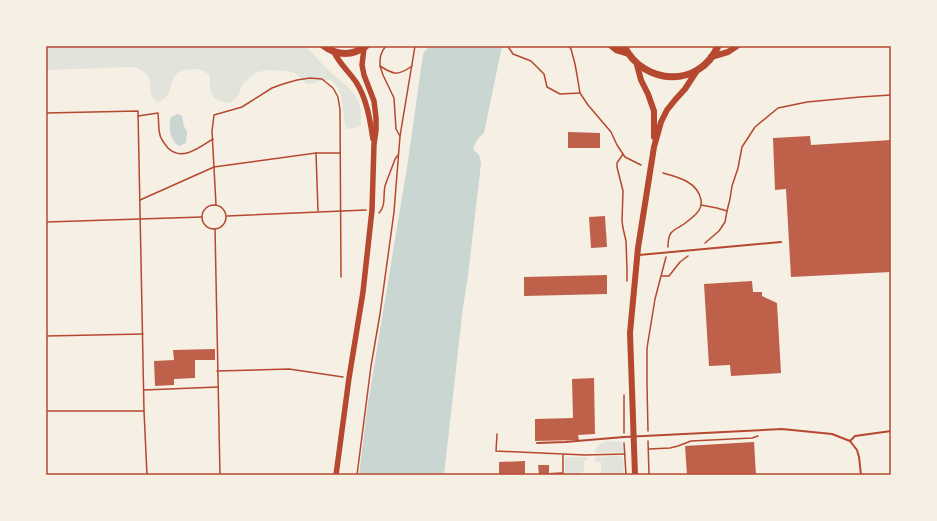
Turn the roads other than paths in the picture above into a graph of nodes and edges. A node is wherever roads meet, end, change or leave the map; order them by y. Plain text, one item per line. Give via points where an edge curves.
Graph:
1 (324, 46) edge
2 (612, 46) edge
3 (624, 46) edge
4 (718, 46) edge
5 (737, 46) edge
6 (365, 47) edge
7 (334, 52) junction
8 (627, 53) junction
9 (711, 57) junction
10 (637, 64) junction
11 (699, 68) junction
12 (374, 144) junction
13 (654, 147) junction
14 (780, 242) dead end
15 (638, 255) junction
16 (891, 431) edge
17 (634, 436) junction
18 (850, 441) junction
19 (537, 443) dead end
20 (336, 475) edge
21 (636, 475) edge
22 (861, 475) edge

1 - 7 main road
2 - 8 main road
3 - 8 main road
4 - 9 main road
5 - 9 main road via 728,52
6 - 7 main road via 349,54
6 - 12 street via 362,65 374,101
7 - 12 street via 363,95
8 - 10 main road
9 - 11 main road
10 - 11 main road via 654,74 672,77 682,76
10 - 13 main road via 654,111
11 - 13 main road via 661,122
12 - 20 street via 372,212 363,292
13 - 15 main road
14 - 15 lane
15 - 17 main road via 630,333
16 - 18 lane via 855,436
17 - 18 lane via 782,429 832,434
17 - 19 lane
17 - 21 main road
18 - 22 lane via 857,450

